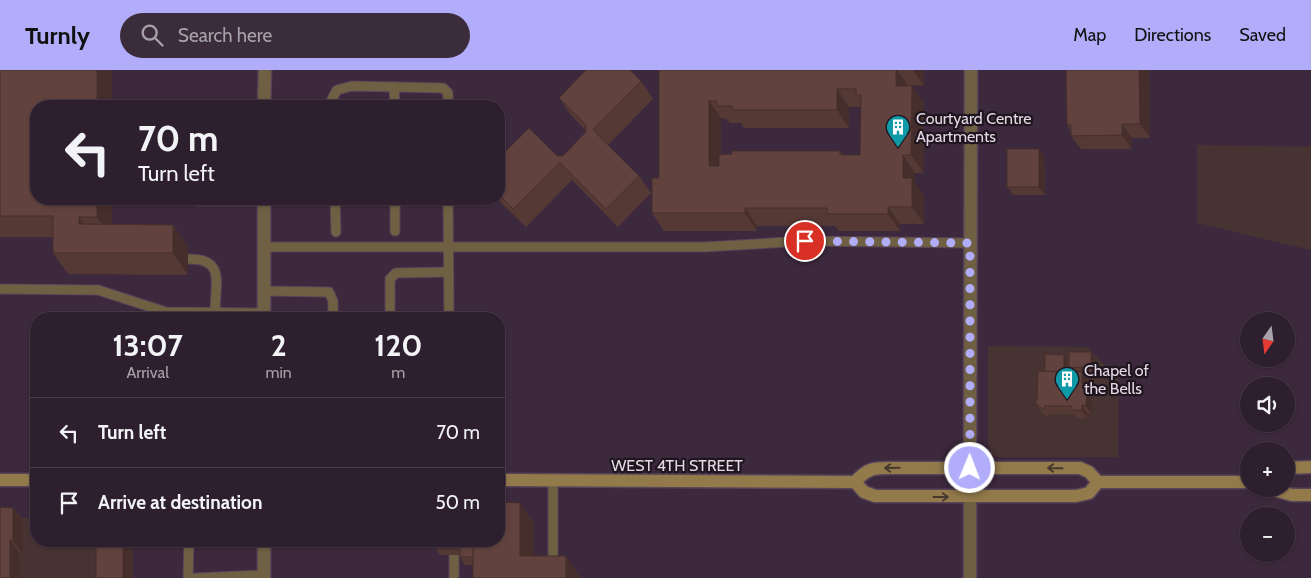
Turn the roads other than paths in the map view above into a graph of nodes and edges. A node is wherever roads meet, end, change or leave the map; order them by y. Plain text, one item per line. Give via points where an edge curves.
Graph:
1 (265, 70) edge
2 (971, 70) edge
3 (394, 87) junction
4 (264, 100) edge
5 (332, 100) edge
6 (394, 100) edge
7 (448, 100) edge
8 (264, 205) edge
9 (335, 205) edge
10 (395, 205) edge
11 (448, 205) edge
12 (395, 231) dead end
13 (336, 232) dead end
14 (970, 243) junction
15 (264, 247) junction
16 (449, 247) junction
17 (188, 258) dead end
18 (449, 272) junction
19 (0, 289) edge
20 (264, 291) junction
21 (166, 312) edge
22 (215, 312) edge
23 (264, 312) edge
24 (334, 312) edge
25 (390, 312) edge
26 (449, 312) edge
27 (970, 468) junction
28 (1295, 468) edge
29 (1311, 468) edge
30 (0, 480) edge
31 (30, 480) edge
32 (505, 480) edge
33 (553, 480) junction
34 (855, 482) junction
35 (1098, 482) junction
36 (1240, 482) edge
37 (1295, 495) edge
38 (1311, 495) edge
39 (970, 497) junction
40 (189, 547) edge
41 (264, 547) edge
42 (454, 555) edge
43 (264, 576) edge
44 (553, 576) edge
45 (188, 578) edge
46 (195, 578) edge
47 (454, 578) edge
48 (970, 578) edge

1 - 4 street
2 - 14 street
3 - 5 lane via 352,86 337,90
3 - 6 lane
3 - 7 lane via 443,88
8 - 15 street
9 - 13 lane
10 - 12 lane
11 - 16 lane
14 - 16 lane via 805,241 736,247
14 - 27 street
15 - 16 lane
15 - 20 street
16 - 18 lane
17 - 22 lane via 202,258 215,270
18 - 25 lane via 396,273 390,279
18 - 26 lane
19 - 21 lane via 98,290
20 - 23 street
20 - 24 lane via 329,292
27 -> 34 main road via 874,468 864,471
35 -> 27 main road via 1080,468
28 - 29 main road
30 - 31 main road
32 - 33 main road, WEST 4TH STREET
33 - 34 main road, WEST 4TH STREET
33 - 44 lane
34 -> 39 main road via 864,492 875,496
35 - 36 main road
35 - 39 main road via 1089,492 1076,496
37 - 38 main road
39 - 48 street
40 - 45 lane
41 - 43 street
42 - 47 lane
43 - 46 lane

